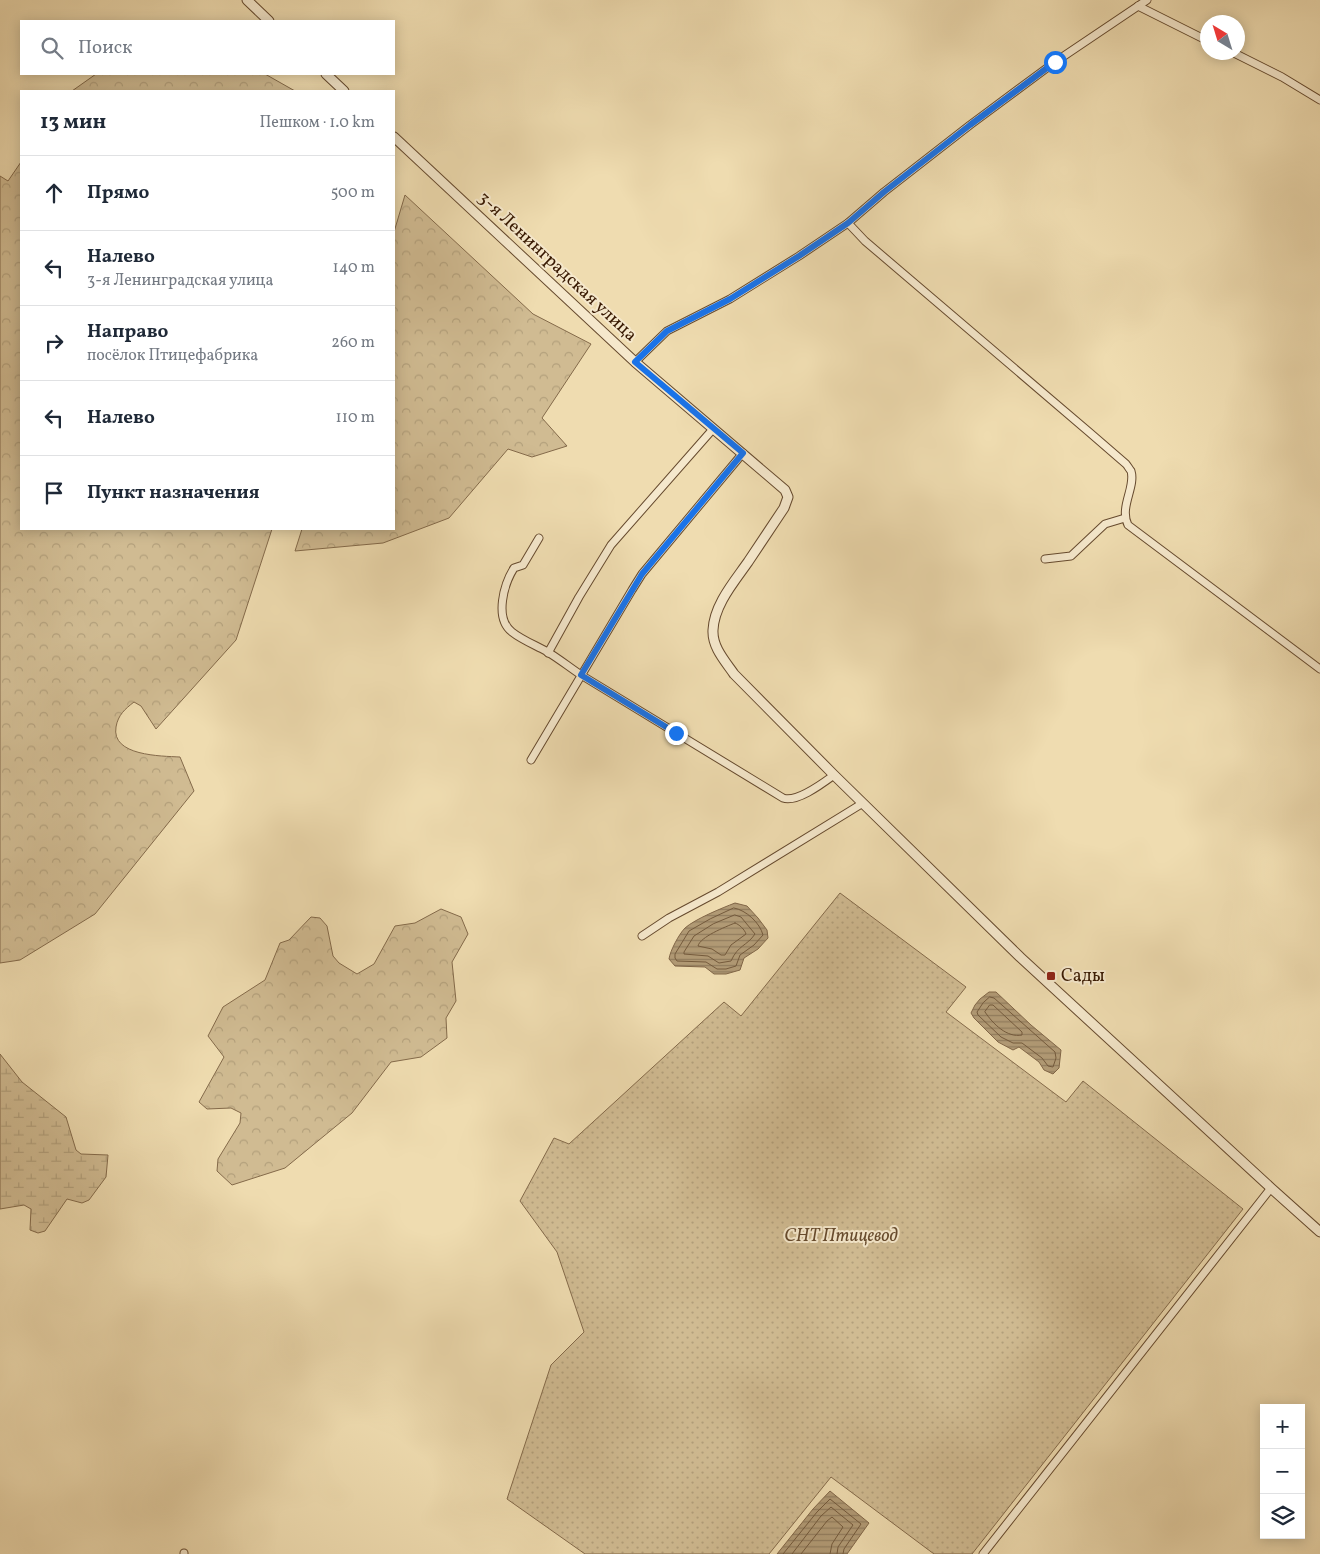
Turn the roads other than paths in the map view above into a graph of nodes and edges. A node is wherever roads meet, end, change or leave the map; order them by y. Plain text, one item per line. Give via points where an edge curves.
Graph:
1 (246, 0) edge
2 (1147, 0) edge
3 (1138, 6) junction
4 (268, 20) edge
5 (1200, 36) edge
6 (1245, 58) edge
7 (327, 75) edge
8 (343, 90) edge
9 (1320, 100) edge
10 (395, 138) edge
11 (848, 223) junction
12 (635, 362) junction
13 (713, 429) junction
14 (743, 453) junction
15 (1125, 518) junction
16 (539, 538) dead end
17 (1045, 559) dead end
18 (548, 653) junction
19 (1320, 669) edge
20 (581, 675) junction
21 (531, 760) dead end
22 (834, 776) junction
23 (863, 803) junction
24 (642, 936) dead end
25 (1271, 1188) junction
26 (1320, 1232) edge
27 (983, 1554) edge

1 - 4 street
2 - 3 street
3 - 5 street
3 - 11 street via 970,125
6 - 9 street
7 - 8 street
10 - 12 street, 3-я Ленинградская улица
11 - 12 street via 730,299 667,331
11 - 15 street via 1126,464 1131,470 1131,480
12 - 13 street, 3-я Ленинградская улица
13 - 14 street, 3-я Ленинградская улица
13 - 18 street via 611,546 578,597
14 - 20 street via 642,574
14 - 22 street, 3-я Ленинградская улица via 778,482 786,490 788,498 720,606 713,630 715,644 734,674
15 - 17 street via 1105,524 1071,556
15 - 19 street via 1128,525
16 - 18 street via 523,565 514,568 509,576 502,601 506,624 511,632
18 - 20 street
20 - 21 street
20 - 22 street via 787,800 818,787
22 - 23 street
23 - 24 street
23 - 25 street via 1020,957
25 - 26 street
25 - 27 street

